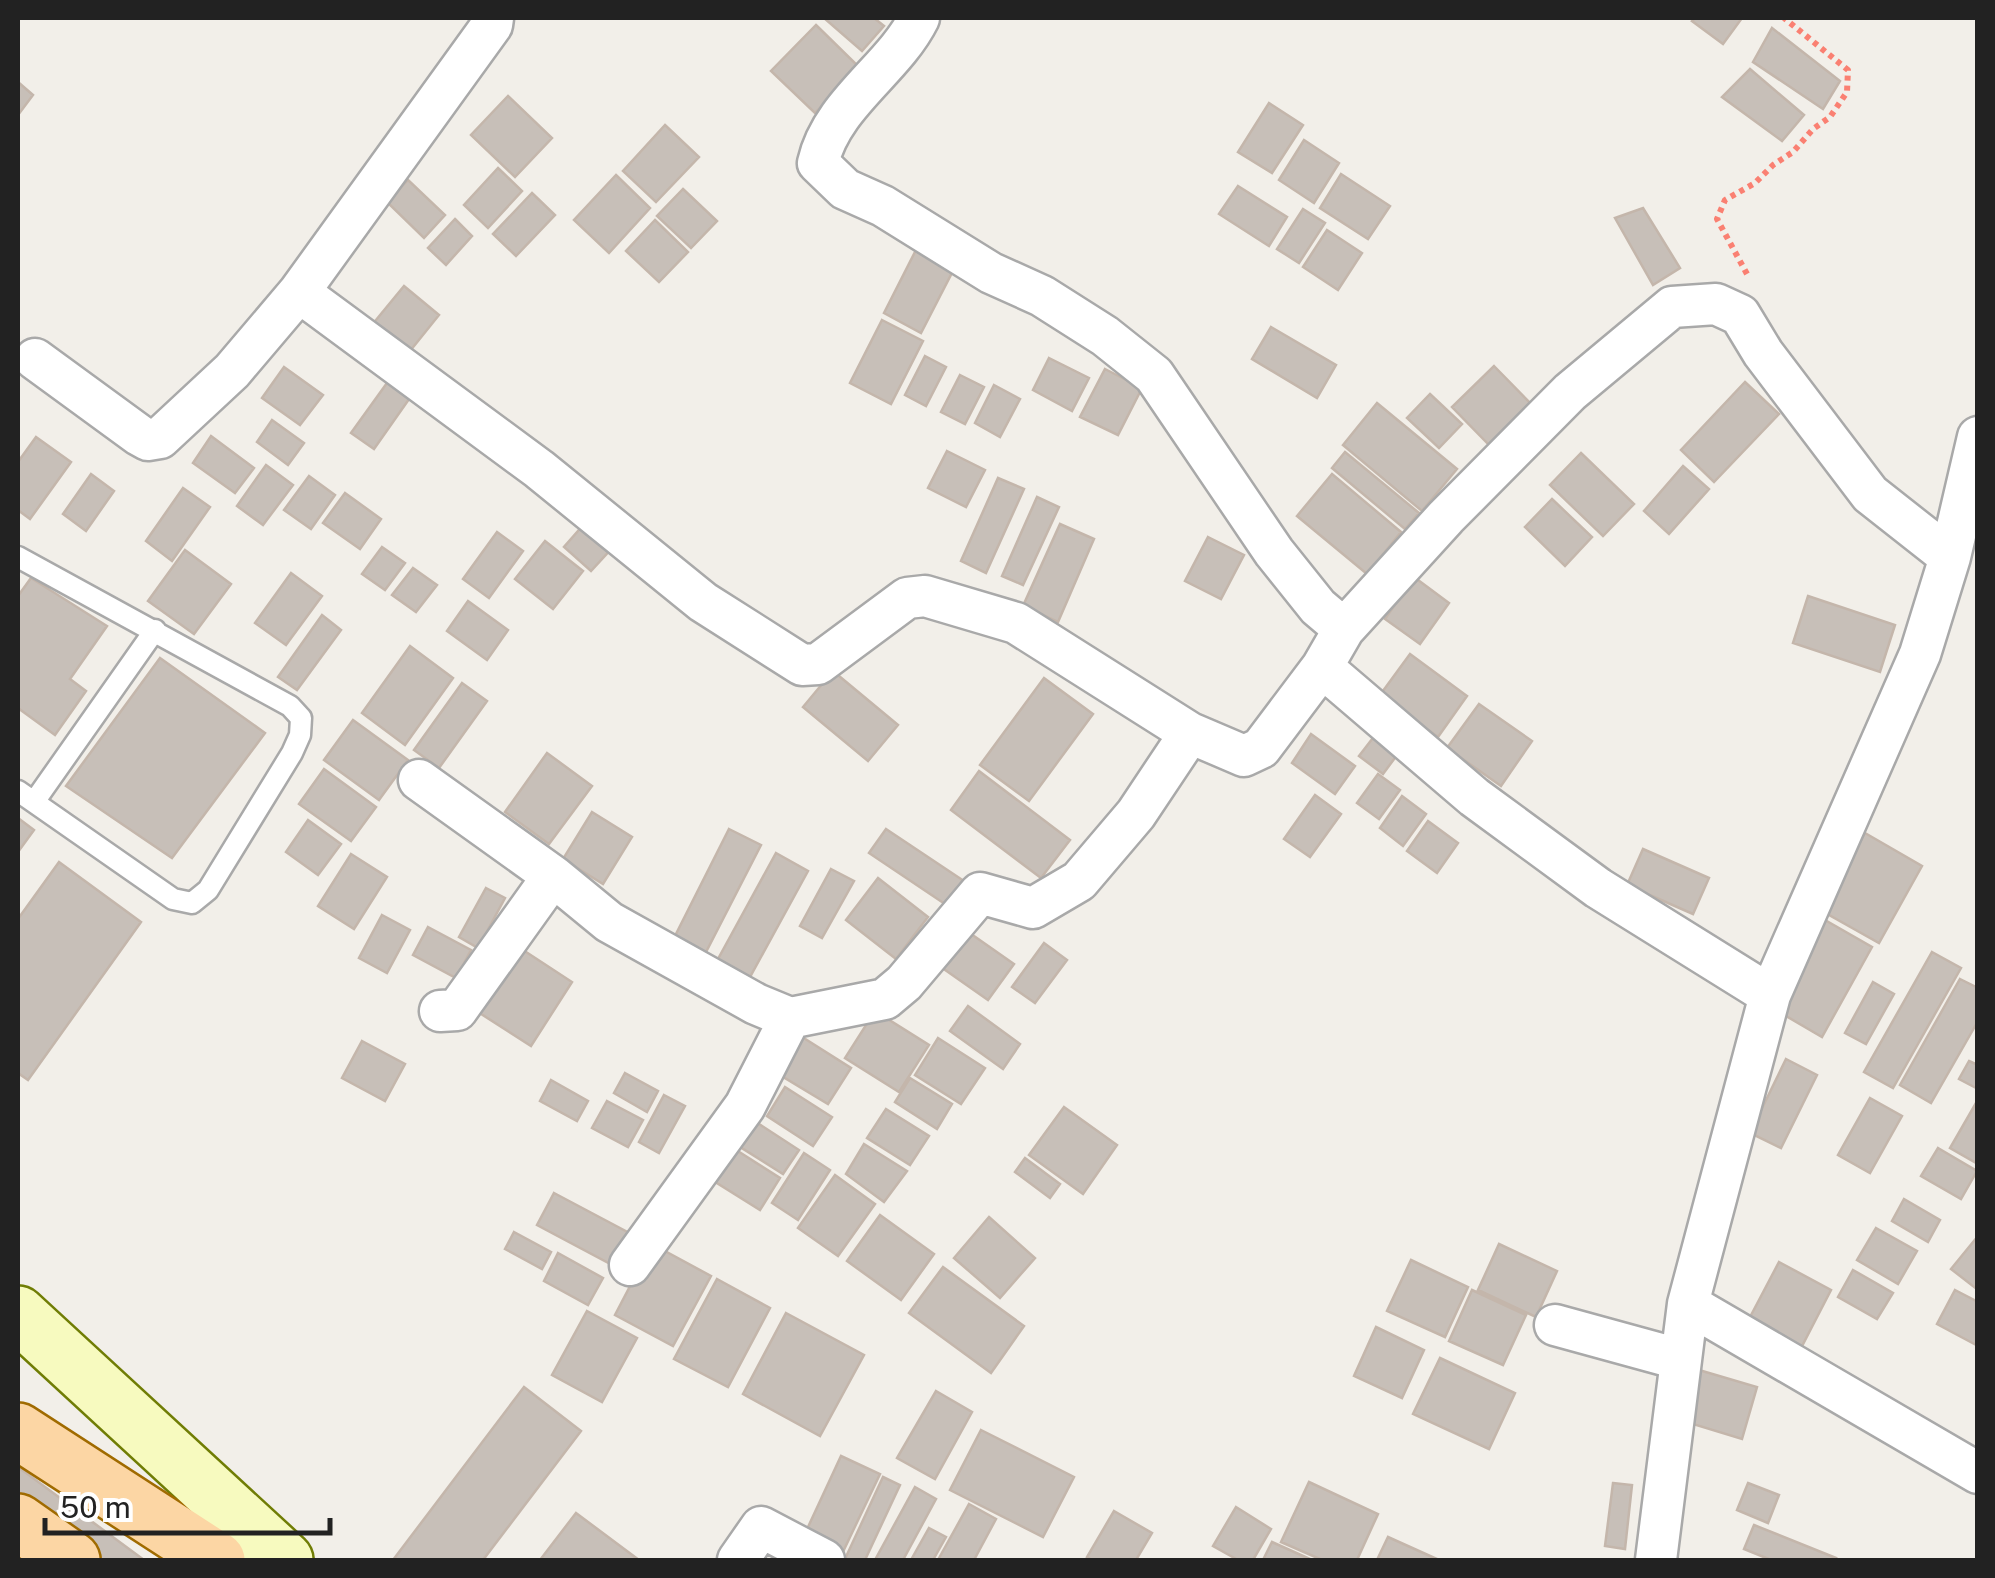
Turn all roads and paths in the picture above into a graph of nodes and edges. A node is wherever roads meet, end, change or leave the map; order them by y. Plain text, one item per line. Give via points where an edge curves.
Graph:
1 (493, 18) edge
2 (919, 18) edge
3 (1784, 18) edge
4 (298, 292) junction
5 (1740, 315) junction
6 (35, 359) dead end
7 (1978, 438) edge
8 (1971, 502) edge
9 (18, 557) edge
10 (1950, 557) junction
11 (1344, 629) junction
12 (155, 630) junction
13 (1322, 667) junction
14 (1190, 733) junction
15 (419, 780) dead end
16 (26, 796) edge
17 (553, 876) junction
18 (1770, 995) junction
19 (440, 1010) dead end
20 (790, 1018) junction
21 (630, 1264) dead end
22 (1688, 1304) junction
23 (18, 1314) edge
24 (1555, 1325) dead end
25 (1679, 1359) junction
26 (18, 1431) edge
27 (1978, 1473) edge
28 (18, 1522) edge
29 (72, 1560) edge
30 (217, 1560) edge
31 (285, 1560) edge
32 (738, 1560) edge
33 (824, 1560) edge
34 (1656, 1560) edge

1 - 4 street
2 - 11 street via 847,108 818,164 845,189 1042,296 1154,375 1274,552
3 - 5 path via 1848,70 1847,92 1794,152 1726,200 1717,219 1760,296
4 - 6 street via 232,371 160,438 139,435
4 - 14 street via 538,469 703,602 802,666 818,664 907,598 925,596 1016,624
5 - 10 street via 1870,494
5 - 11 street via 1716,304 1672,307 1570,392
7 - 8 street
8 - 10 street
9 - 12 lane
10 - 18 street via 1920,654
11 - 13 street
12 - 16 lane
12 - 16 lane via 301,718 292,753 208,890 192,902 173,899
13 - 14 street via 1261,748 1244,756
13 - 18 street via 1474,796 1598,888
14 - 20 street via 1136,814 1079,881 1033,908 980,893 885,1000
15 - 17 street
17 - 19 street via 457,1010
17 - 20 street via 609,922
18 - 22 street
20 - 21 street via 745,1106
22 - 25 street
22 - 27 street
23 - 31 street
24 - 25 street
25 - 34 street
26 - 30 main road
28 - 29 main road
32 - 33 street via 761,1527

